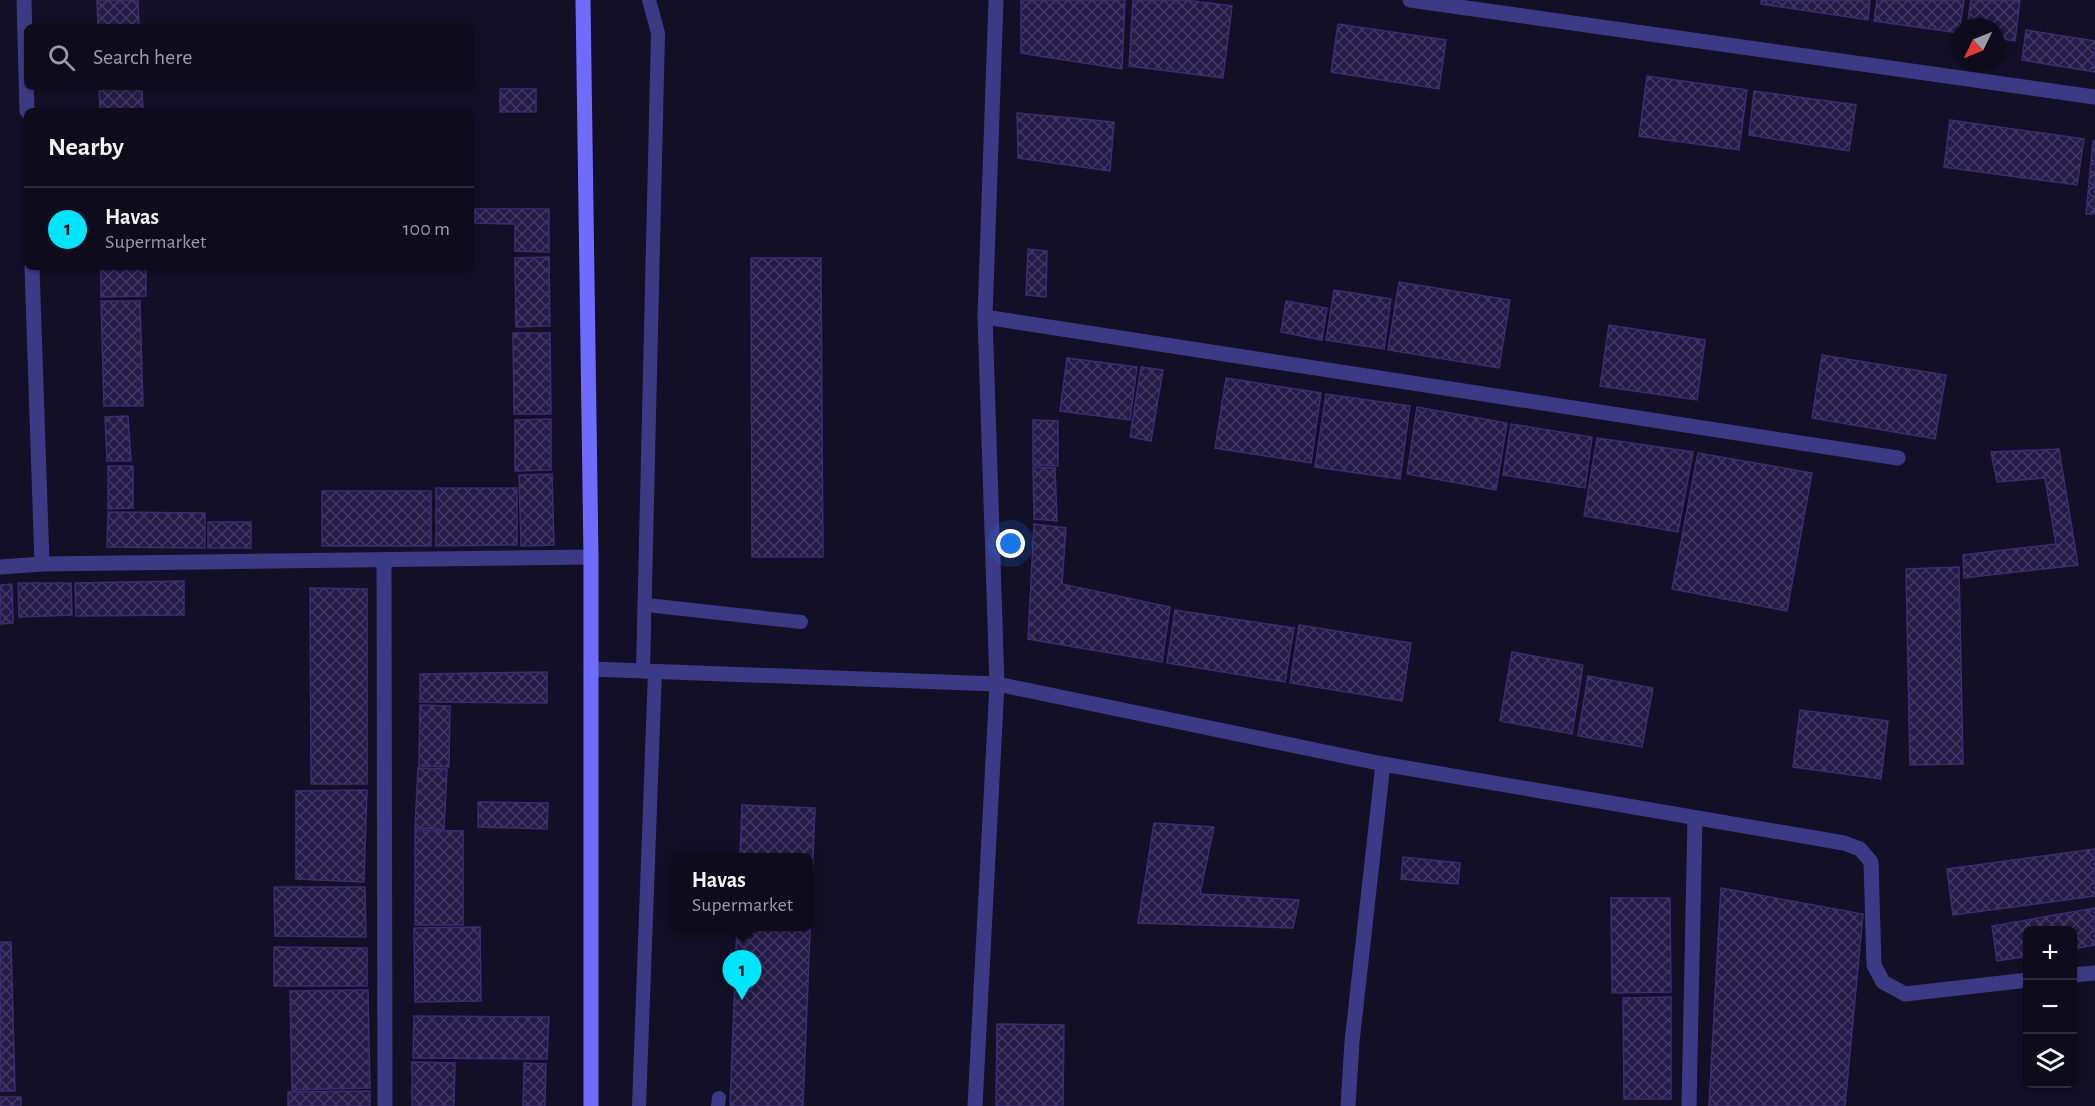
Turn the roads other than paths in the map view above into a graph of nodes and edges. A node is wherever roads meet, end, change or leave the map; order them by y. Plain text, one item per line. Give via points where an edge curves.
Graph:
1 (24, 0) edge
2 (583, 0) edge
3 (649, 0) edge
4 (996, 0) edge
5 (1410, 0) edge
6 (25, 24) edge
7 (26, 90) edge
8 (2095, 97) edge
9 (27, 108) edge
10 (32, 270) edge
11 (985, 317) junction
12 (1898, 458) dead end
13 (591, 557) junction
14 (384, 560) junction
15 (42, 564) junction
16 (0, 567) edge
17 (647, 605) junction
18 (801, 622) dead end
19 (591, 669) junction
20 (649, 671) junction
21 (997, 684) junction
22 (1383, 765) junction
23 (1695, 818) junction
24 (2095, 973) edge
25 (2077, 975) edge
26 (2023, 981) edge
27 (385, 1106) edge
28 (591, 1106) edge
29 (639, 1106) edge
30 (975, 1106) edge
31 (1348, 1106) edge
32 (1689, 1106) edge

1 - 6 street
2 - 13 main road
3 - 17 lane via 658,33
4 - 11 street
5 - 8 street
7 - 9 street
10 - 15 street
11 - 12 street
11 - 21 street
13 - 14 street
13 - 19 main road
14 - 15 street
14 - 27 street
15 - 16 street
17 - 18 lane
17 - 20 lane
19 - 20 street
19 - 28 main road
20 - 21 street
20 - 29 lane
21 - 22 street
21 - 30 street
22 - 23 street
22 - 31 street
23 - 26 street via 1860,849 1871,862 1874,965 1883,982 1905,994
23 - 32 street
24 - 25 street

